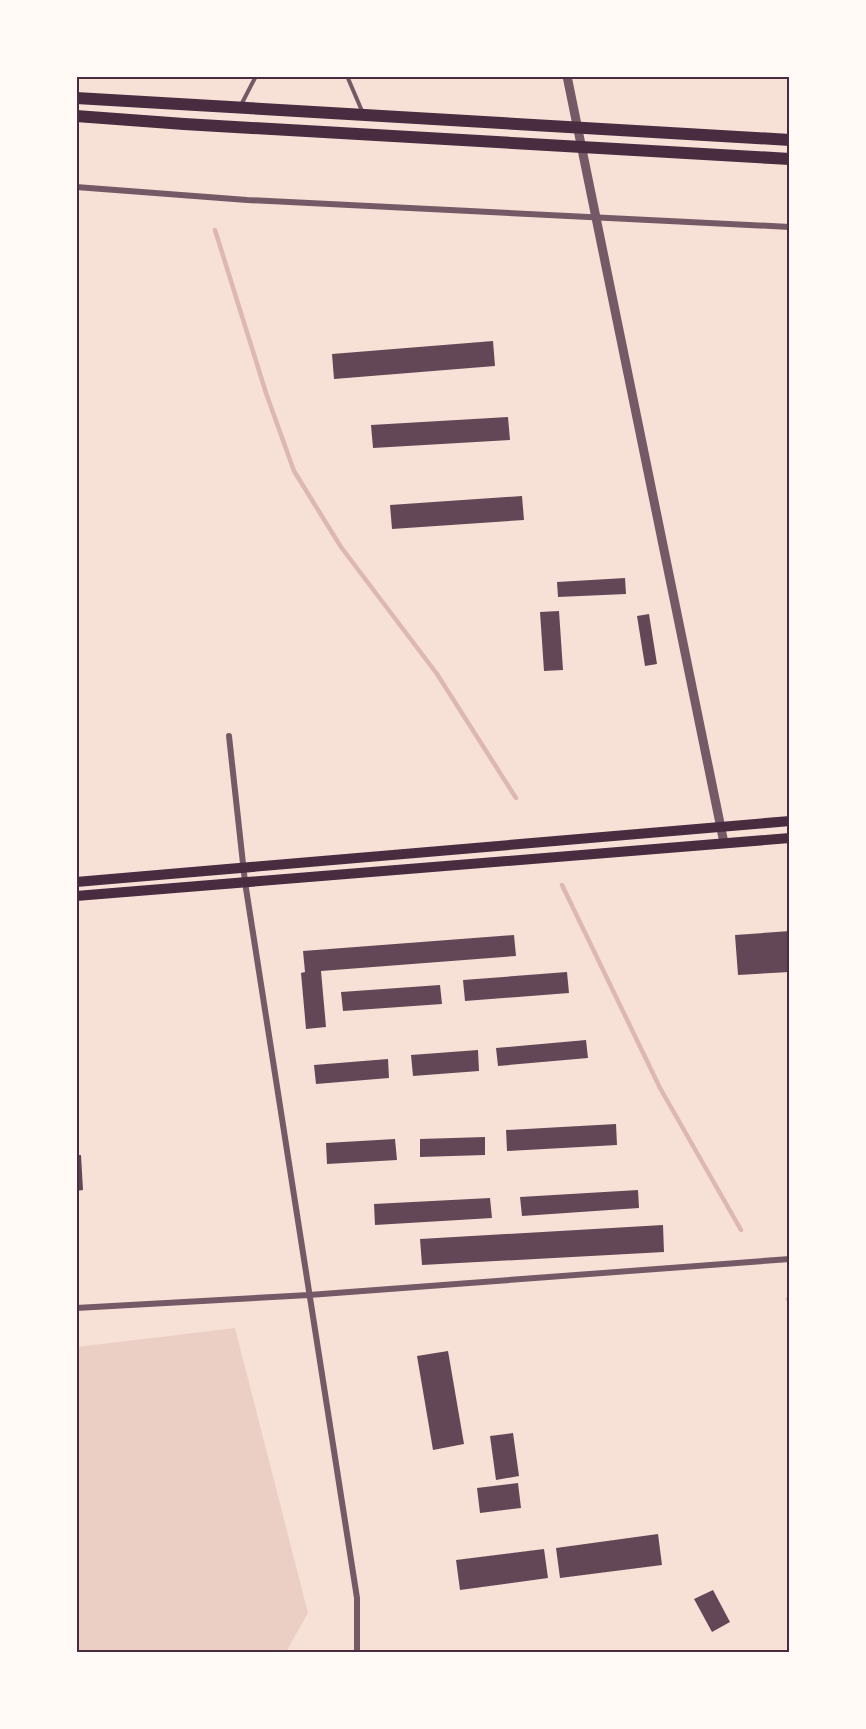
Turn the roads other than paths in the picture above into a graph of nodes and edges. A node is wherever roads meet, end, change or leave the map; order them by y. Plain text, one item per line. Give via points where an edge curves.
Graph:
1 (256, 76) edge
2 (347, 76) edge
3 (567, 76) edge
4 (76, 98) edge
5 (239, 109) junction
6 (76, 116) edge
7 (364, 116) junction
8 (578, 128) junction
9 (789, 140) edge
10 (581, 146) junction
11 (789, 159) edge
12 (76, 187) edge
13 (596, 216) junction
14 (789, 227) edge
15 (229, 736) dead end
16 (789, 821) edge
17 (722, 826) junction
18 (789, 838) edge
19 (724, 843) junction
20 (243, 867) junction
21 (76, 882) edge
22 (244, 882) junction
23 (76, 896) edge
24 (789, 1259) edge
25 (309, 1295) junction
26 (76, 1308) edge
27 (357, 1653) edge

1 - 5 lane
2 - 7 lane
3 - 8 street
4 - 5 main road
5 - 7 main road
6 - 10 main road
7 - 8 main road
8 - 9 main road
8 - 10 street
10 - 11 main road
10 - 13 street
12 - 13 street via 247,200
13 - 14 street
13 - 17 street
15 - 20 street
16 - 17 main road
17 - 19 street
17 - 20 main road
18 - 19 main road
19 - 22 main road
20 - 21 main road
20 - 22 street
22 - 23 main road
22 - 25 street
24 - 25 street
25 - 26 street
25 - 27 street via 357,1598

